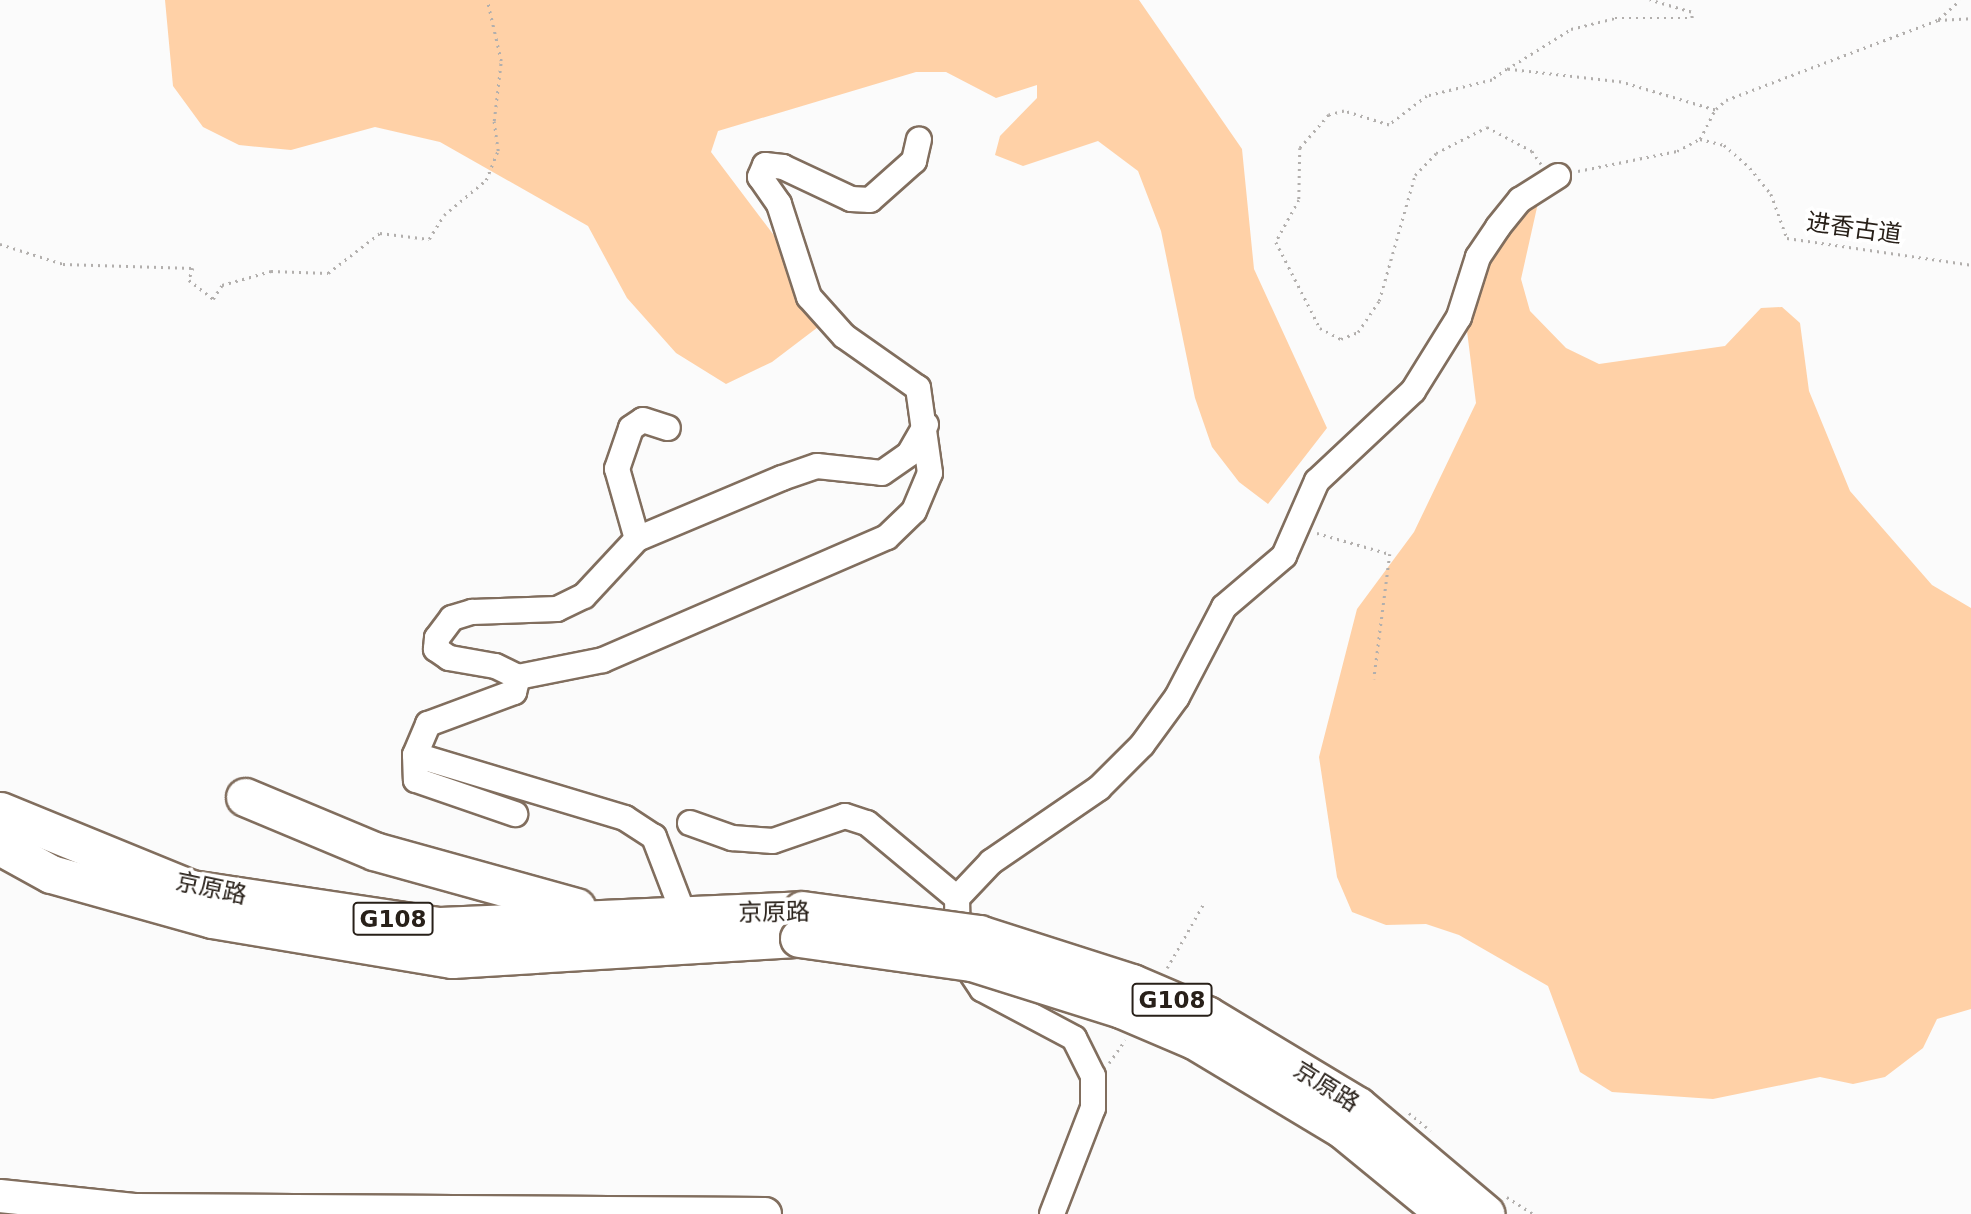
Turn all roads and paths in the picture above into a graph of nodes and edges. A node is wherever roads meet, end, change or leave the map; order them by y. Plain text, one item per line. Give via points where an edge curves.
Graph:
1 (487, 0) edge
2 (1650, 0) edge
3 (1960, 0) edge
4 (1971, 18) edge
5 (1938, 20) junction
6 (1507, 69) junction
7 (1715, 110) junction
8 (1700, 139) junction
9 (919, 140) dead end
10 (1555, 178) junction
11 (0, 244) edge
12 (1971, 265) edge
13 (926, 425) junction
14 (668, 428) dead end
15 (1299, 531) junction
16 (638, 539) junction
17 (518, 677) junction
18 (1374, 679) dead end
19 (415, 755) junction
20 (245, 797) dead end
21 (0, 811) edge
22 (515, 814) dead end
23 (690, 823) dead end
24 (0, 846) edge
25 (957, 898) junction
26 (684, 915) junction
27 (643, 917) junction
28 (801, 924) junction
29 (0, 1196) edge
30 (743, 1213) edge
31 (765, 1214) edge
32 (1052, 1214) edge
33 (1446, 1214) edge
34 (1486, 1214) edge

1 - 11 path via 501,61 494,121 498,151 486,180 444,215 429,239 380,233 328,273 271,271 222,285 213,299 189,280 193,268 63,264 21,246
2 - 6 path via 1691,12 1692,18 1615,18 1571,29
3 - 5 path
4 - 5 path
5 - 7 path via 1726,100
6 - 7 path via 1620,82
6 - 10 path via 1492,80 1427,96 1389,125 1344,111 1329,115 1300,148 1299,200 1276,242 1320,328 1341,339 1358,332 1379,301 1415,175 1436,153 1487,127 1532,151
7 - 8 path
8 - 10 path via 1677,151
8 - 12 path, 进香古道 via 1724,145 1750,168 1770,194 1787,238
9 - 13 street via 908,168 870,201 851,199 783,167 765,165 760,177 779,204 809,297 844,336 918,388
10 - 15 street via 1520,200 1498,227 1478,257 1459,317 1413,391 1317,481
13 - 16 street via 909,454 882,472 817,466
13 - 17 street via 930,472 914,511 887,537 603,660
14 - 16 street via 643,420 631,428 617,469
15 - 18 path via 1330,534 1390,554 1380,590
15 - 25 street via 1266,578 1224,607 1177,697 1142,745 1099,788 991,862
16 - 17 street via 584,596 556,609 472,612 452,618 438,638 436,649 450,658 495,666
17 - 19 street via 514,692 428,724
19 - 22 street via 416,780
19 - 26 street via 625,818 654,837
20 - 27 highway via 459,879
21 - 27 highway, 京原路 / G108 via 191,889 440,926
23 - 25 street via 732,838 774,841 845,816 867,823
24 - 28 highway, 京原路 / G108 via 51,874 212,919 452,959
25 - 32 street via 958,953 982,989 1074,1038 1093,1076 1093,1108
26 - 27 highway, 京原路 / G108
26 - 28 highway, 京原路 / G108
28 - 33 highway, 京原路 / G108, bridge via 972,962 1121,1009 1194,1040 1342,1129
28 - 34 highway, 京原路 / G108, bridge via 979,934 1120,979 1207,1015 1358,1106
29 - 30 main road via 136,1210
30 - 31 main road

